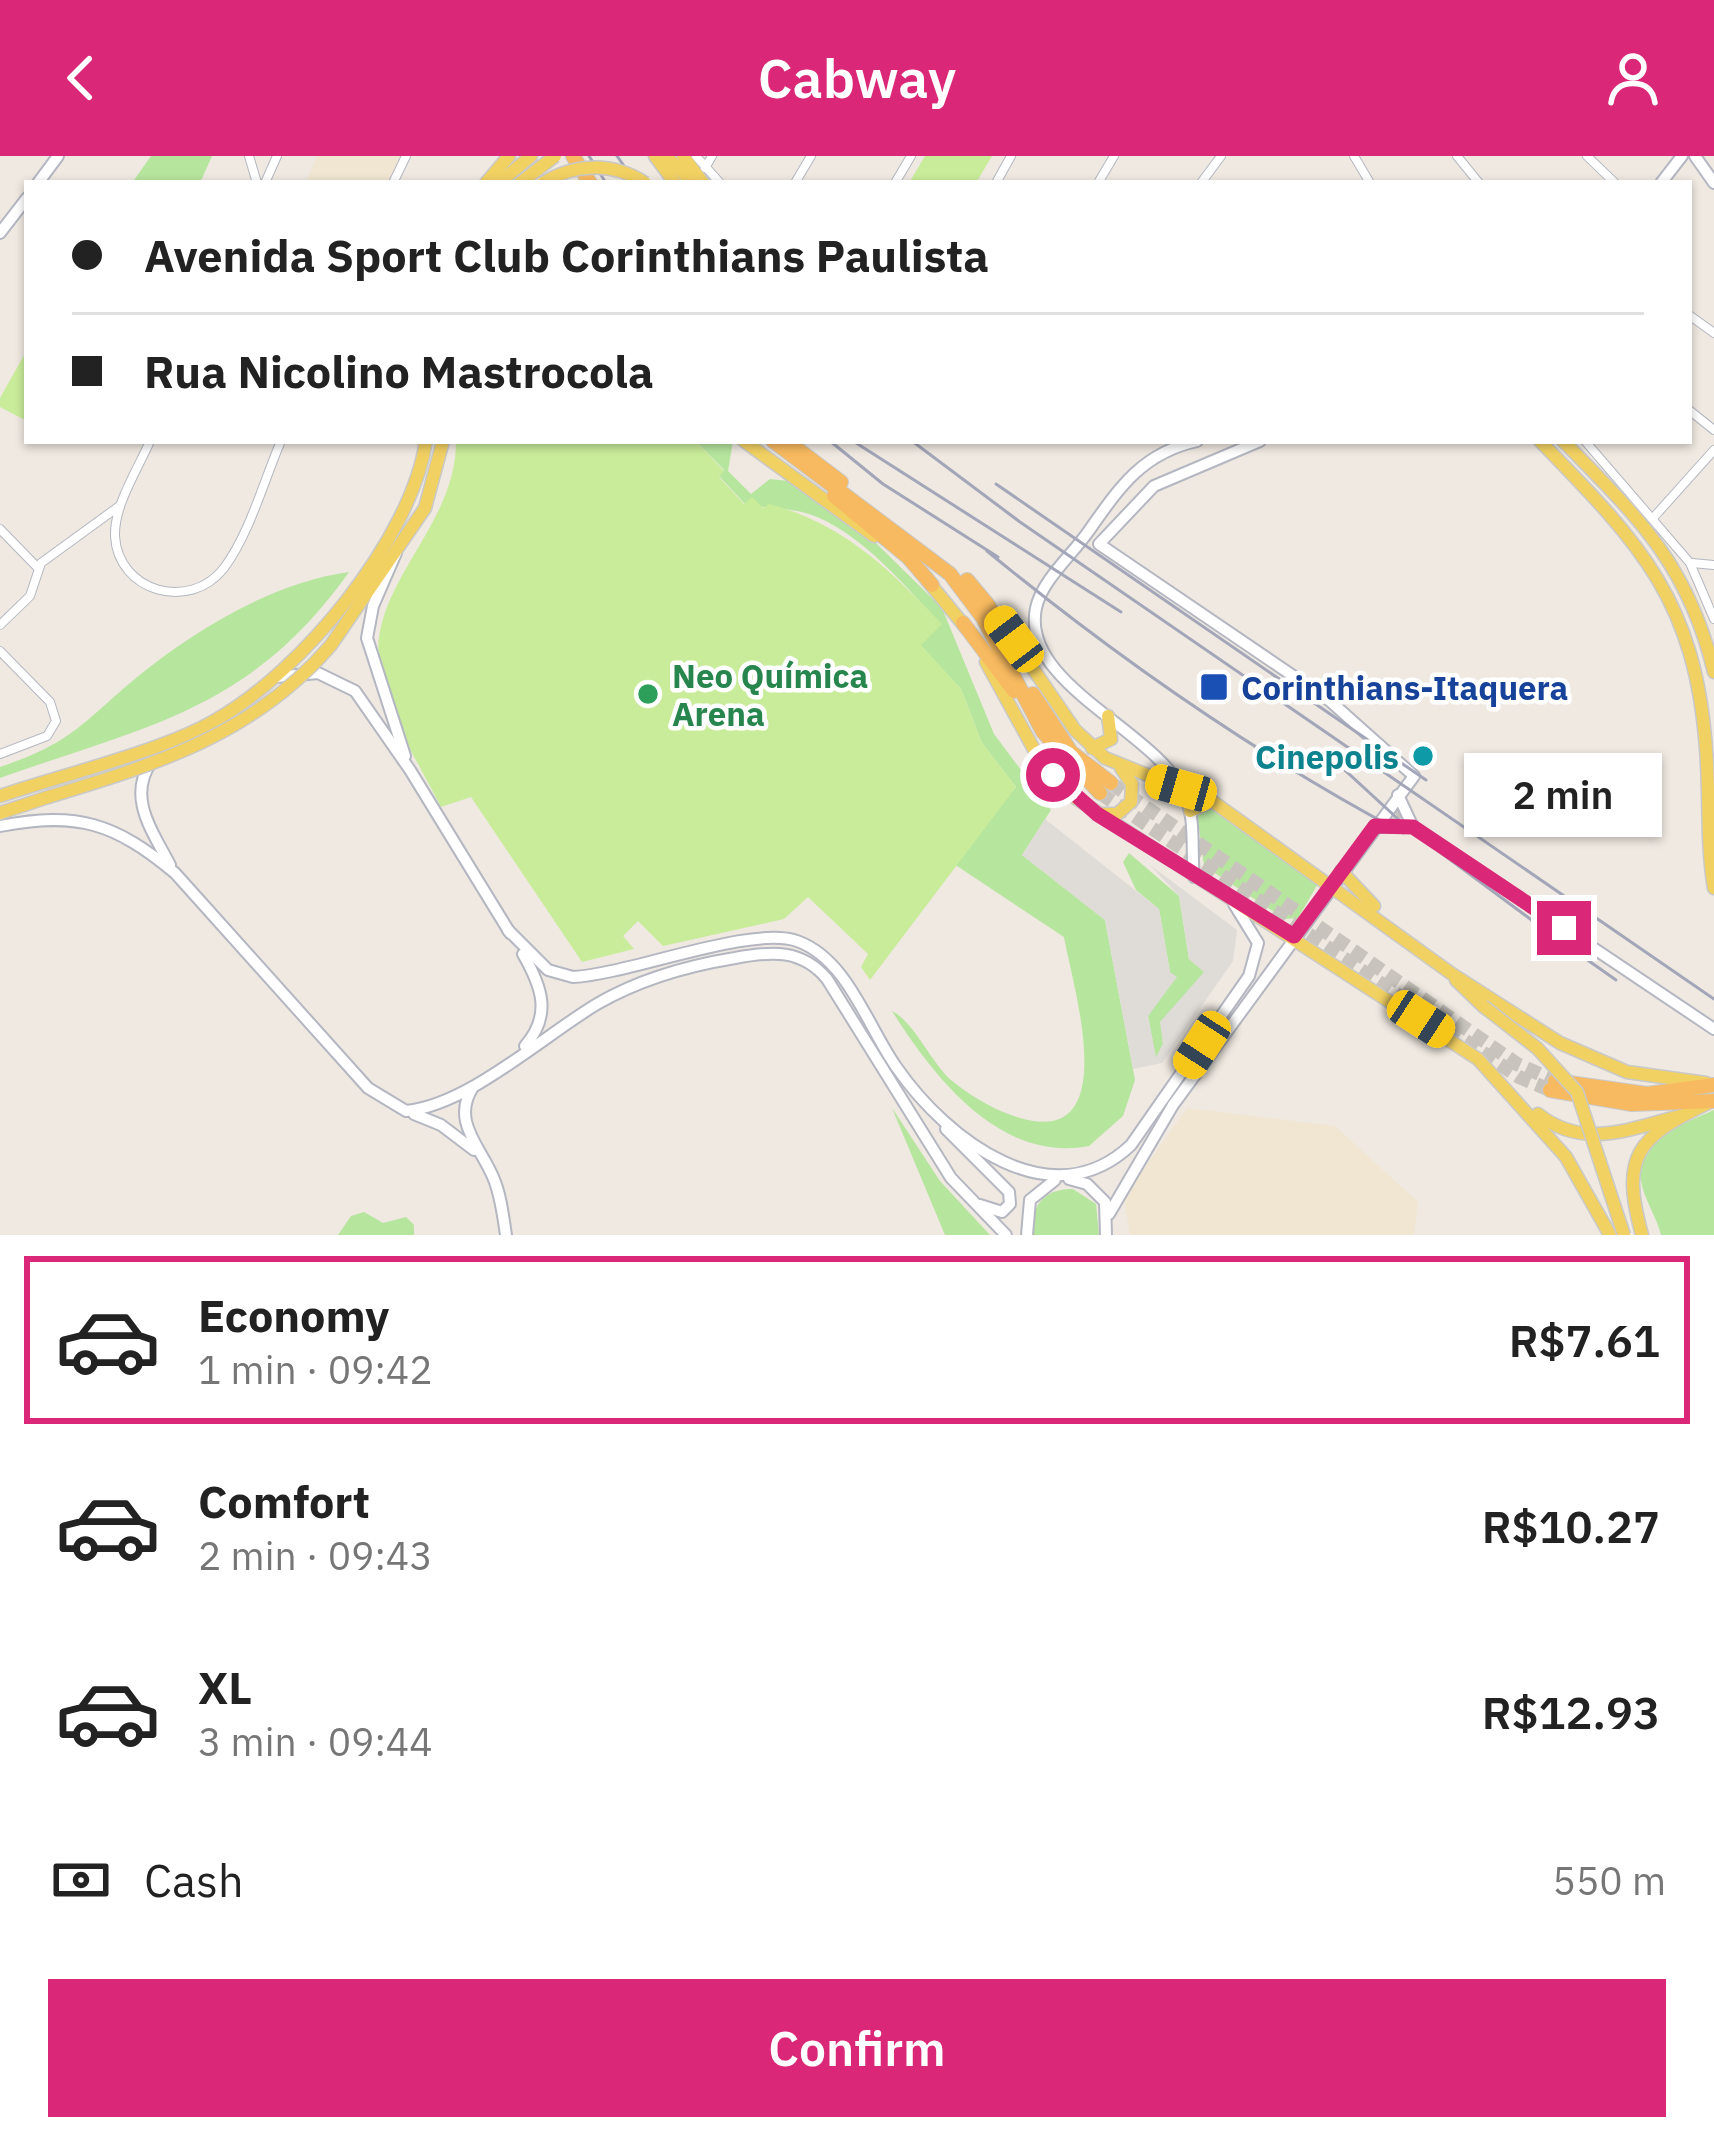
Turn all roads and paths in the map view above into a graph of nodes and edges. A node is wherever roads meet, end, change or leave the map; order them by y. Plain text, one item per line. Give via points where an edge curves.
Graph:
1 (509, 156) edge
2 (531, 156) edge
3 (559, 156) edge
4 (655, 156) edge
5 (666, 156) edge
6 (696, 156) edge
7 (712, 156) edge
8 (1457, 156) edge
9 (1587, 156) edge
10 (1682, 156) edge
11 (1695, 156) edge
12 (705, 168) junction
13 (489, 180) edge
14 (503, 180) edge
15 (524, 180) edge
16 (549, 180) edge
17 (638, 180) edge
18 (684, 180) edge
19 (717, 180) edge
20 (1477, 180) edge
21 (1612, 180) edge
22 (1663, 180) edge
23 (1714, 183) edge
24 (24, 202) edge
25 (0, 233) edge
26 (149, 444) edge
27 (280, 444) edge
28 (425, 444) edge
29 (442, 444) edge
30 (748, 444) edge
31 (1184, 444) edge
32 (1252, 444) edge
33 (1566, 444) edge
34 (1588, 444) edge
35 (1180, 445) junction
36 (1544, 445) edge
37 (789, 449) edge
38 (1714, 450) edge
39 (1143, 462) junction
40 (1187, 470) junction
41 (814, 475) junction
42 (1158, 483) junction
43 (122, 504) junction
44 (1654, 517) junction
45 (0, 529) edge
46 (1690, 563) junction
47 (1714, 565) edge
48 (38, 568) junction
49 (932, 585) junction
50 (377, 587) junction
51 (988, 604) junction
52 (1713, 612) edge
53 (963, 623) junction
54 (0, 625) edge
55 (0, 651) edge
56 (1714, 672) edge
57 (268, 681) junction
58 (1108, 716) junction
59 (1035, 719) junction
60 (191, 732) junction
61 (1092, 748) junction
62 (0, 754) edge
63 (1119, 766) junction
64 (410, 770) junction
65 (1181, 788) junction
66 (1398, 795) junction
67 (0, 796) edge
68 (1212, 801) junction
69 (1190, 811) junction
70 (0, 813) edge
71 (1097, 814) junction
72 (0, 826) edge
73 (1375, 826) junction
74 (1413, 827) junction
75 (1341, 871) junction
76 (175, 873) junction
77 (1194, 878) junction
78 (1332, 884) junction
79 (1714, 887) edge
80 (1231, 900) junction
81 (1390, 925) junction
82 (508, 930) junction
83 (1294, 936) junction
84 (1452, 974) junction
85 (1714, 1029) edge
86 (514, 1057) junction
87 (477, 1082) junction
88 (1713, 1085) edge
89 (1510, 1090) junction
90 (1712, 1101) edge
91 (406, 1111) junction
92 (934, 1114) junction
93 (1680, 1117) junction
94 (485, 1161) junction
95 (951, 1178) junction
96 (1062, 1179) junction
97 (1108, 1224) edge
98 (506, 1235) edge
99 (1006, 1235) edge
100 (1028, 1235) edge
101 (1117, 1235) edge
102 (1610, 1235) edge
103 (1624, 1235) edge
104 (1642, 1235) edge

1 - 13 main road
2 - 14 main road
3 - 15 main road, bridge
4 - 18 main road
5 - 18 main road
6 - 12 street
7 - 12 street
8 - 20 street
9 - 21 street
10 - 22 street
11 - 23 street
12 - 19 street
16 - 17 main road, bridge via 605,167
24 - 25 street
26 - 43 street
27 - 43 street via 230,558 195,590 147,586 124,565 115,538
28 - 57 main road via 412,494 373,559 338,610
29 - 50 main road via 430,496
30 - 49 main road
31 - 35 street
32 - 40 street
33 - 56 main road via 1659,542 1691,598
34 - 44 street
35 - 39 street
35 - 40 street via 1193,453
36 - 79 main road via 1632,536 1676,610 1701,696
37 - 41 highway
37 - 51 highway via 925,540
38 - 44 street
39 - 42 street via 1144,477
39 - 58 street via 1036,609 1045,657
40 - 42 street
41 - 49 highway
41 - 59 highway via 957,582
42 - 66 street via 1099,544 1330,701 1403,761 1414,776
43 - 48 street
44 - 46 street
45 - 48 street
46 - 47 street
46 - 52 street
48 - 54 street via 30,596
49 - 53 main road
50 - 64 street via 369,657
50 - 70 main road, bridge via 318,660 258,713 174,758
51 - 59 highway via 1050,725 1106,788 1059,753
51 - 61 main road
53 - 59 highway
53 - 71 main road via 1036,753
55 - 62 street via 50,702 56,721 47,736
57 - 60 main road
57 - 64 street via 328,676 355,692
58 - 61 main road via 1111,739
58 - 65 street
60 - 67 main road
60 - 76 street via 154,759 142,782 146,821
61 - 63 main road
63 - 65 main road
63 - 71 main road via 1132,784 1131,802 1117,814
64 - 82 street
65 - 68 main road
65 - 69 street
66 - 73 street
66 - 74 street
68 - 69 main road
68 - 78 main road
69 - 77 street
71 - 77 main road
72 - 76 street via 94,822
73 - 74 street
73 - 75 street
74 - 85 street
75 - 78 street
75 - 81 main road
76 - 91 street via 368,1088
77 - 80 main road
78 - 81 main road
78 - 83 street
80 - 83 main road
80 - 96 street via 1258,943 1249,976 1131,1145 1106,1166
81 - 84 main road
82 - 86 street via 543,1002 536,1032
82 - 92 street via 548,970 573,976 754,940 796,940 831,963
83 - 89 main road via 1459,1044
83 - 97 street via 1173,1105
84 - 88 main road via 1585,1056 1627,1072
84 - 103 main road, bridge via 1577,1092
86 - 87 street
86 - 95 street via 637,983 786,953 827,979
87 - 91 street via 436,1106
87 - 94 street via 464,1114
88 - 90 highway via 1647,1094 1553,1086 1632,1104
89 - 93 main road via 1552,1125 1580,1136
89 - 102 main road via 1566,1157
90 - 93 main road
91 - 94 street via 454,1133
92 - 95 street via 1005,1186 1010,1204 990,1211
92 - 96 street via 999,1159
93 - 104 main road via 1649,1135 1634,1164
94 - 98 street
95 - 99 street
96 - 97 street via 1097,1192
96 - 100 street via 1030,1200
97 - 101 street

